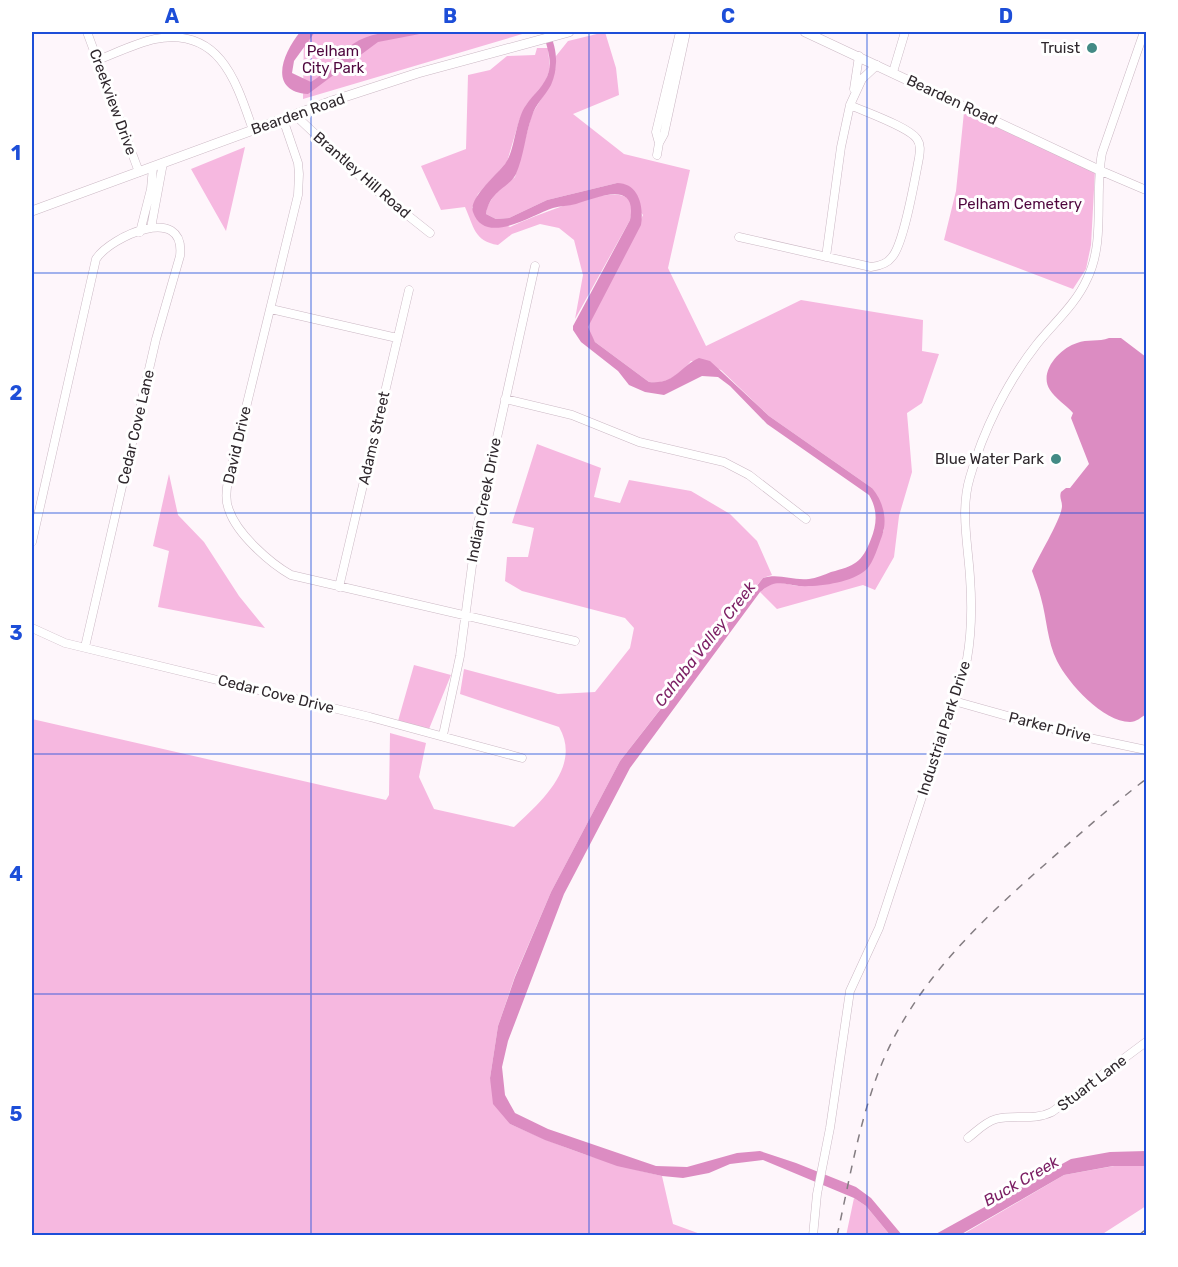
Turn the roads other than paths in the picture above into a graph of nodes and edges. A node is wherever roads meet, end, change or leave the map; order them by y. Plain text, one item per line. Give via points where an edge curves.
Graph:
1 (87, 32) edge
2 (566, 32) edge
3 (680, 32) edge
4 (687, 32) edge
5 (805, 32) edge
6 (905, 32) edge
7 (1144, 32) edge
8 (859, 56) junction
9 (98, 60) junction
10 (877, 65) junction
11 (893, 72) junction
12 (853, 96) junction
13 (850, 105) junction
14 (295, 115) junction
15 (283, 119) junction
16 (253, 130) junction
17 (659, 143) junction
18 (657, 155) dead end
19 (163, 163) junction
20 (153, 167) junction
21 (1099, 170) junction
22 (140, 172) junction
23 (1146, 190) edge
24 (32, 211) edge
25 (151, 228) junction
26 (140, 232) junction
27 (430, 233) dead end
28 (739, 237) dead end
29 (826, 256) junction
30 (535, 266) dead end
31 (409, 290) dead end
32 (271, 309) junction
33 (397, 338) junction
34 (505, 399) junction
35 (806, 519) dead end
36 (32, 542) edge
37 (339, 587) junction
38 (465, 617) junction
39 (32, 628) edge
40 (574, 641) dead end
41 (86, 647) junction
42 (954, 701) junction
43 (443, 735) junction
44 (1146, 750) edge
45 (522, 758) dead end
46 (1146, 1042) edge
47 (968, 1138) dead end
48 (813, 1236) edge

1 - 9 street, Creekview Drive
2 - 14 street, Bearden Road via 418,73
3 - 17 street via 656,132
4 - 17 street
5 - 8 street, Bearden Road
6 - 11 street
7 - 21 street, Industrial Park Drive
8 - 10 street, Bearden Road
8 - 12 street
9 - 16 street via 153,40 179,38 201,43 227,68
9 - 22 street, Creekview Drive
10 - 11 street, Bearden Road
10 - 12 street
11 - 21 street, Bearden Road
12 - 13 street
13 - 29 street
13 - 29 street via 906,130 920,146 900,241 889,266 872,267
14 - 15 street, Bearden Road
14 - 27 street, Brantley Hill Road via 367,183
15 - 16 street, Bearden Road
15 - 32 street, David Drive via 298,163 299,186
16 - 19 street, Bearden Road
17 - 18 street
19 - 20 street, Bearden Road
19 - 25 street
20 - 22 street, Bearden Road
20 - 26 street
21 - 23 street
21 - 42 street, Industrial Park Drive via 1097,240 1089,276 1019,370 989,426 970,475 965,521 972,624
22 - 24 street, Bearden Road
25 - 26 street
25 - 41 street, Cedar Cove Lane via 163,227 175,234 180,256 156,339
26 - 36 street via 112,243 96,259
28 - 29 street
30 - 34 street, Indian Creek Drive
31 - 33 street, Adams Street
32 - 33 street
32 - 37 street, David Drive via 228,482 228,509 237,526 276,566 291,575
33 - 37 street, Adams Street
34 - 35 street via 564,412 639,442 731,464
34 - 38 street, Indian Creek Drive via 477,528
37 - 38 street, David Drive
38 - 40 street, David Drive
38 - 43 street, Indian Creek Drive
39 - 41 street, Cedar Cove Drive
41 - 43 street, Cedar Cove Drive
42 - 44 street, Parker Drive via 1077,736
42 - 48 street, Industrial Park Drive via 879,928 850,991
43 - 45 street, Cedar Cove Drive
46 - 47 street, Stuart Lane via 1052,1112 1037,1117 995,1119

